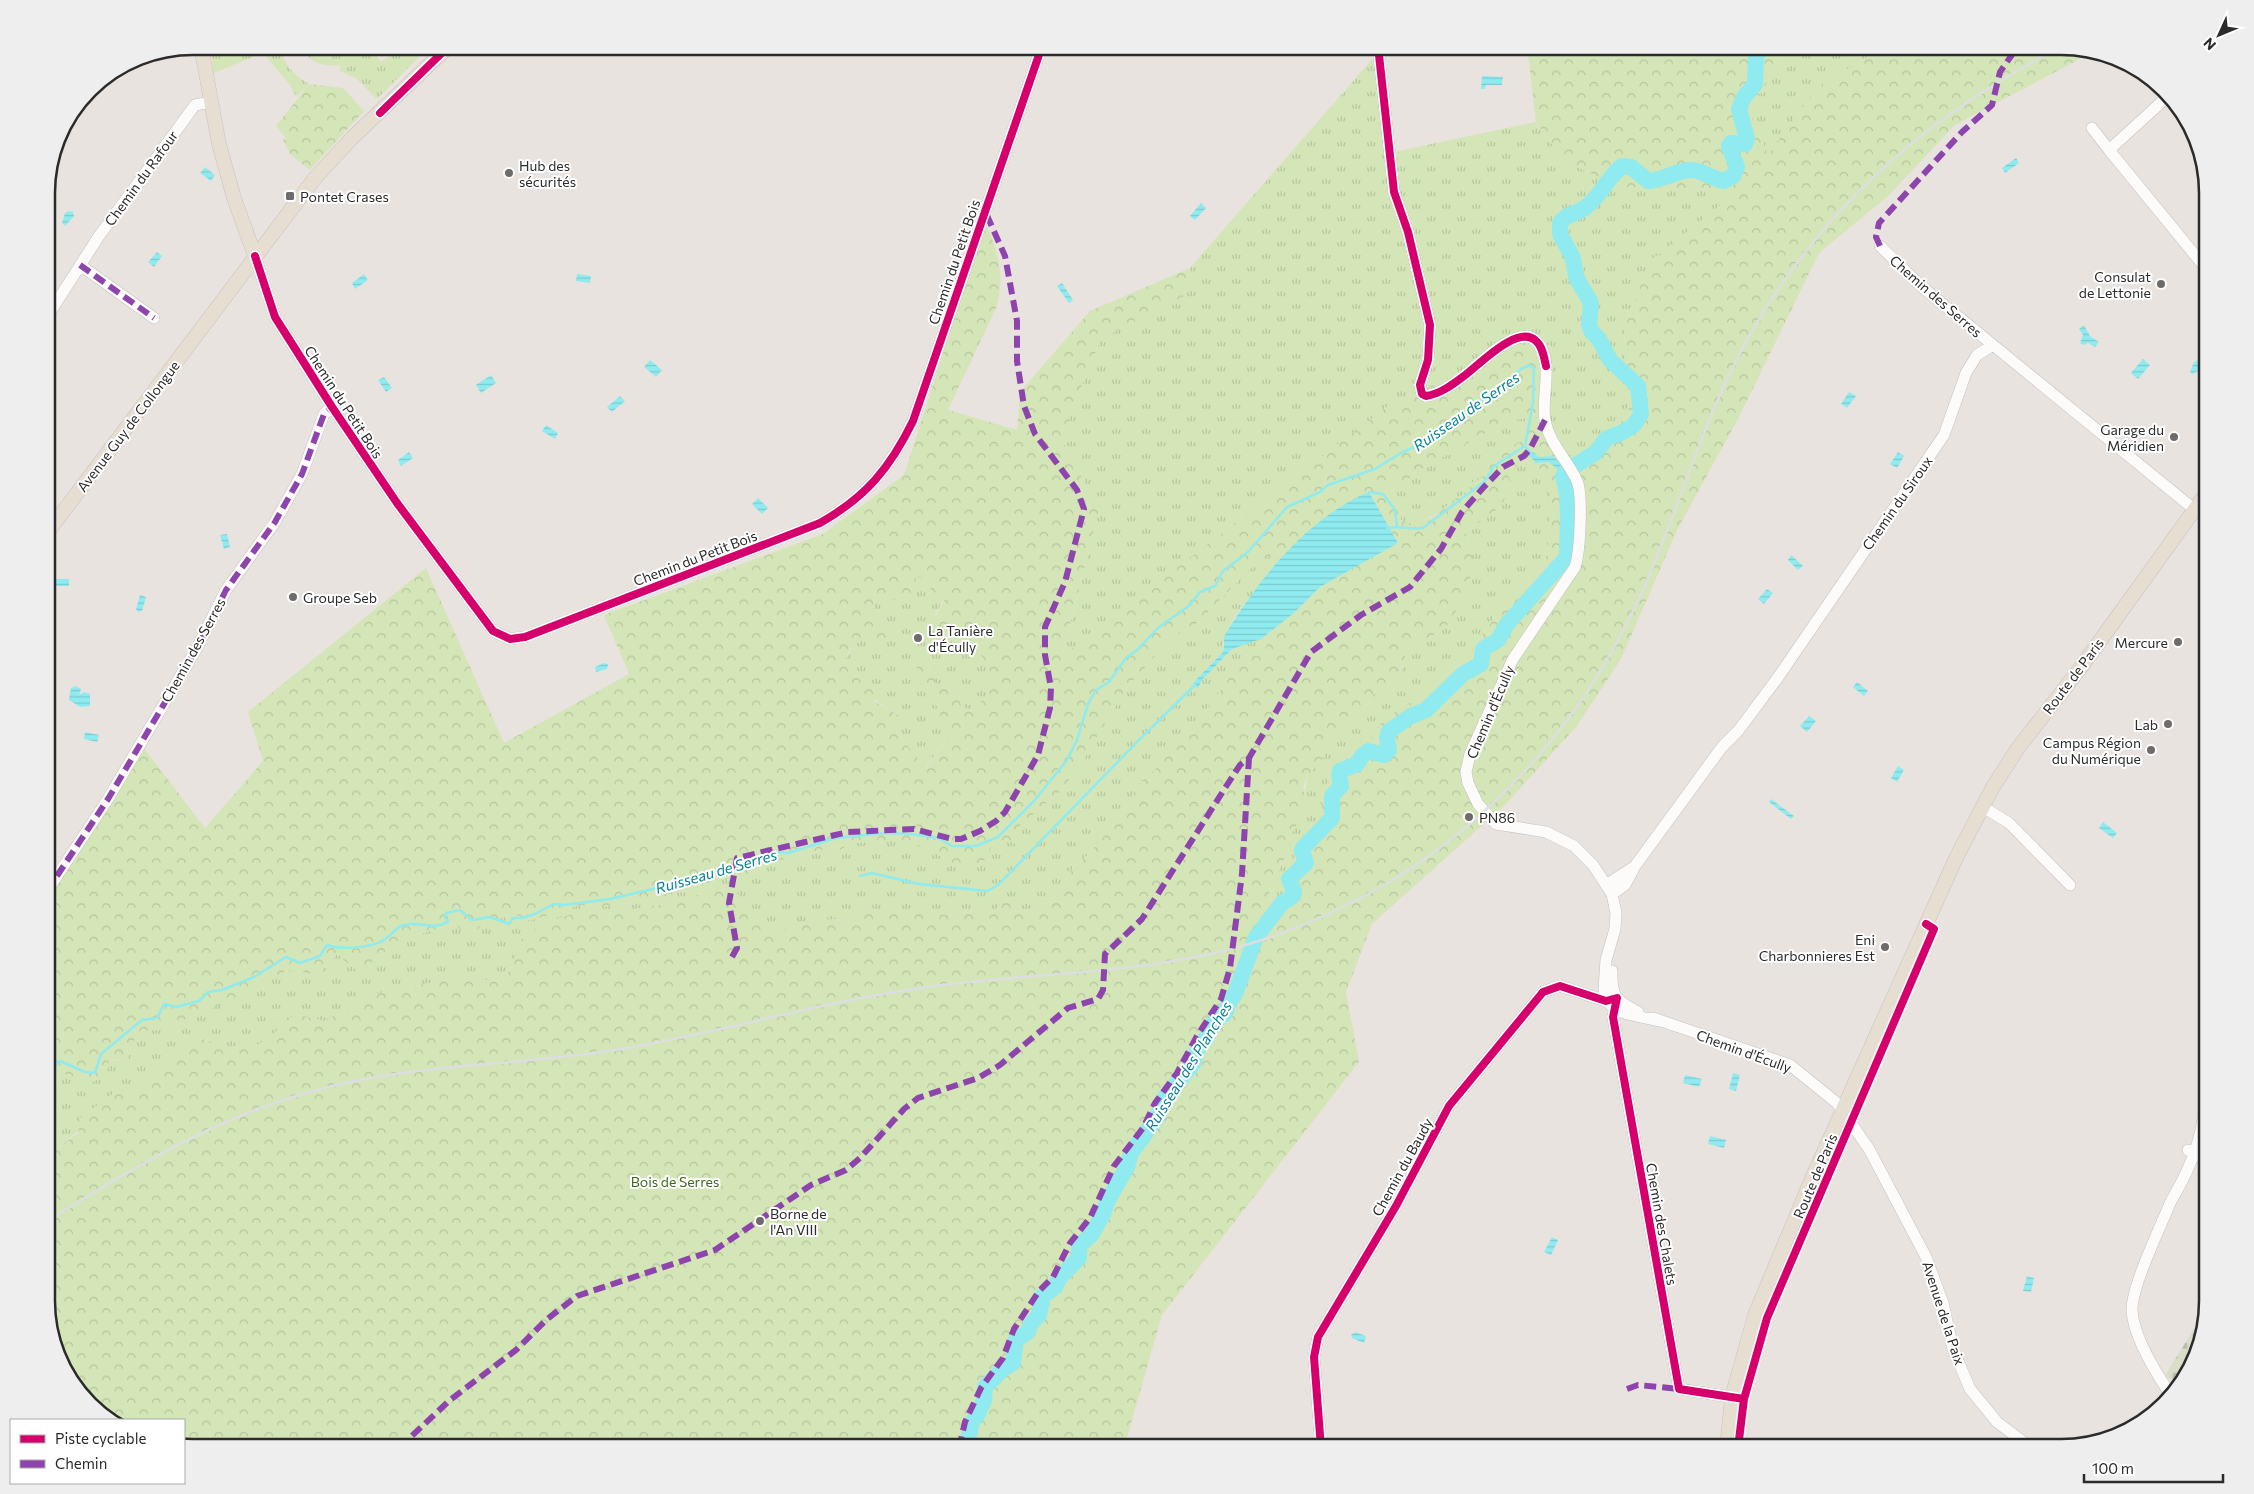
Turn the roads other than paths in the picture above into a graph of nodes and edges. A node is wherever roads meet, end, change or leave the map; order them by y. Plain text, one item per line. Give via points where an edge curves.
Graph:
1 (203, 55) edge
2 (440, 55) edge
3 (1039, 55) edge
4 (1379, 55) edge
5 (2163, 100) edge
6 (211, 102) junction
7 (2092, 128) dead end
8 (2109, 150) junction
9 (1880, 246) dead end
10 (255, 256) junction
11 (2199, 259) edge
12 (80, 265) junction
13 (55, 303) edge
14 (154, 318) dead end
15 (1993, 345) junction
16 (332, 407) junction
17 (2199, 504) edge
18 (2195, 510) junction
19 (55, 522) edge
20 (1983, 807) junction
21 (55, 878) edge
22 (2070, 885) dead end
23 (1609, 890) junction
24 (1612, 1003) junction
25 (1844, 1112) junction
26 (2199, 1129) edge
27 (2190, 1151) junction
28 (2199, 1156) edge
29 (2167, 1390) edge
30 (1738, 1398) junction
31 (1320, 1439) edge
32 (1729, 1439) edge
33 (2019, 1439) edge

1 - 6 main road
2 - 10 main road, Avenue Guy de Collongue via 329,162
3 - 16 street, Chemin du Petit Bois via 913,421 887,468 861,496 820,523 525,637 503,638 487,625 397,503
4 - 23 street, Chemin d'Écully via 1394,192 1408,232 1430,325 1428,360 1420,385 1422,394 1426,396 1441,391 1518,337 1528,336 1536,340 1546,366 1545,420 1576,478 1580,498 1576,567 1513,658 1470,754 1466,772 1468,783 1474,799 1496,824 1546,832 1581,851
5 - 8 street
6 - 10 main road via 234,198
6 - 12 street, Chemin du Rafour via 195,105
7 - 8 street
8 - 11 street
9 - 15 street, Chemin des Serres via 1922,287
10 - 16 street, Chemin du Petit Bois via 275,317
10 - 19 main road, Avenue Guy de Collongue via 229,281 192,343
12 - 13 street, Chemin du Rafour
12 - 14 street
15 - 18 street
15 - 23 street, Chemin du Siroux via 1977,355 1966,372 1944,435 1779,676 1722,747 1635,866 1625,885
16 - 21 street, Chemin des Serres via 324,414 302,474 276,522 226,590 197,648 108,799
17 - 18 main road, Route de Paris
18 - 20 main road, Route de Paris via 2018,748
20 - 22 street via 2009,823
20 - 25 main road, Route de Paris via 1922,933
23 - 24 street, Chemin d'Écully via 1616,913 1612,943
24 - 25 street, Chemin d'Écully via 1790,1065
24 - 30 street, Chemin des Chalets via 1679,1389
24 - 31 street, Chemin du Baudy via 1560,986 1543,992 1449,1106 1396,1206 1318,1337 1314,1357
25 - 30 main road, Route de Paris via 1754,1315
25 - 33 street, Avenue de la Paix via 1869,1149 1926,1257 1943,1303 1953,1349 1970,1390 1997,1422
26 - 27 street
27 - 28 street
27 - 29 street via 2174,1184 2171,1201 2135,1290 2132,1310 2140,1338
30 - 32 main road, Route de Paris

